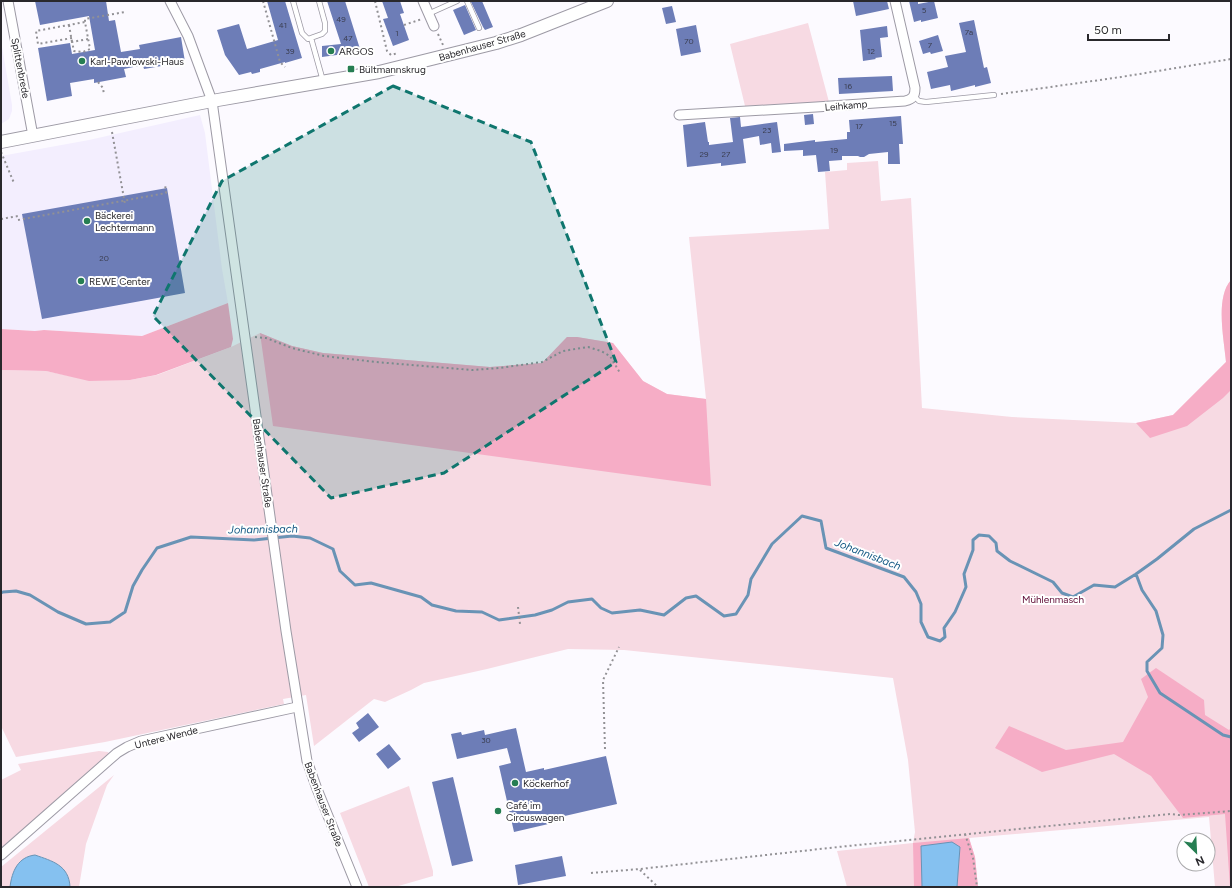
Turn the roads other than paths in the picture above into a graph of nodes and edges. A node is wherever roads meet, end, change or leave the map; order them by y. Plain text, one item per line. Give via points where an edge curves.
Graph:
1 (8, 1) edge
2 (170, 1) edge
3 (293, 1) edge
4 (319, 1) edge
5 (423, 1) edge
6 (457, 1) edge
7 (467, 1) edge
8 (607, 1) edge
9 (895, 1) edge
10 (429, 15) junction
11 (434, 26) road end
12 (479, 28) dead end
13 (312, 38) junction
14 (323, 82) junction
15 (994, 95) road end
16 (914, 96) junction
17 (212, 101) junction
18 (679, 115) dead end
19 (33, 136) junction
20 (1, 142) edge
21 (297, 707) junction
22 (1, 855) edge
23 (357, 887) edge

1 - 19 street, Splittenbrede
2 - 17 street, Babenhauser Straße via 188,36
3 - 13 lane via 302,33 308,39
4 - 13 lane via 326,28 322,34
5 - 10 street
6 - 10 lane
7 - 12 lane
8 - 14 main road, Babenhauser Straße via 496,43 379,72
9 - 16 street via 915,88
10 - 11 street
13 - 14 lane
14 - 17 main road, Babenhauser Straße
15 - 16 lane via 926,102 919,101
16 - 18 street, Leihkamp via 906,100
17 - 19 main road
17 - 21 street, Babenhauser Straße
19 - 20 main road
21 - 22 street, Untere Wende via 142,741 128,747 117,753
21 - 23 street, Babenhauser Straße via 307,761 316,789

